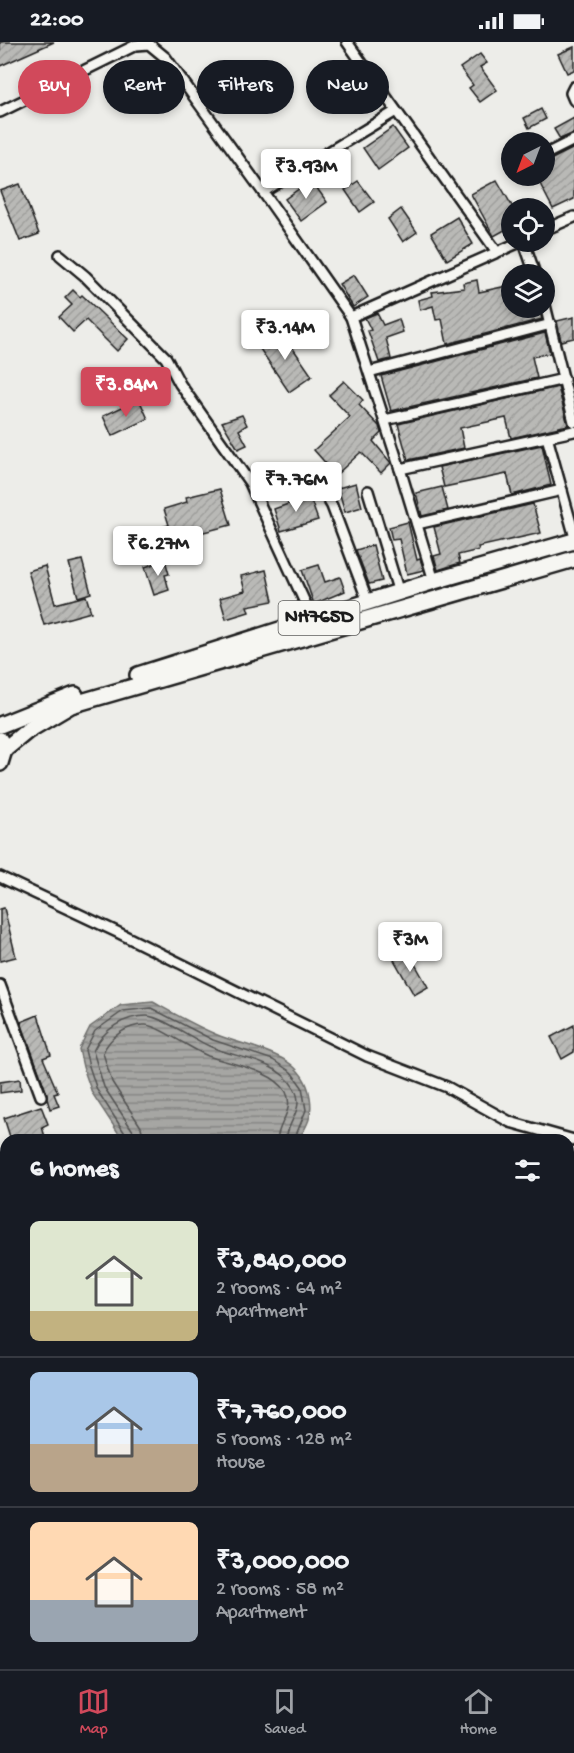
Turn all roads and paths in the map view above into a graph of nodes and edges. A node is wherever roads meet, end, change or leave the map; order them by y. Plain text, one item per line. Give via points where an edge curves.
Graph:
1 (347, 42) edge
2 (574, 87) edge
3 (574, 100) edge
4 (396, 111) junction
5 (0, 112) edge
6 (574, 140) edge
7 (555, 150) edge
8 (263, 192) junction
9 (574, 217) edge
10 (555, 225) edge
11 (501, 250) edge
12 (497, 252) junction
13 (60, 255) dead end
14 (351, 318) junction
15 (549, 318) edge
16 (551, 324) junction
17 (369, 372) junction
18 (564, 380) junction
19 (385, 420) junction
20 (574, 422) edge
21 (574, 431) edge
22 (547, 437) junction
23 (400, 469) junction
24 (305, 473) dead end
25 (562, 490) junction
26 (368, 491) dead end
27 (417, 524) junction
28 (574, 534) edge
29 (574, 541) edge
30 (574, 559) edge
31 (434, 581) junction
32 (399, 592) junction
33 (368, 602) junction
34 (313, 620) junction
35 (0, 725) edge
36 (1, 751) edge
37 (0, 877) edge
38 (0, 985) edge
39 (41, 1096) dead end
40 (545, 1134) edge

1 - 4 street
2 - 3 street
4 - 8 street
4 - 12 street
5 - 8 street via 136,45 149,44 166,58
6 - 7 street
8 - 14 street
9 - 10 street
11 - 12 street
12 - 14 street
13 - 34 street via 166,358 250,483
14 - 17 street
15 - 16 street
16 - 17 street
16 - 18 street
17 - 19 street
18 - 19 street
18 - 20 street
19 - 23 street
21 - 22 street
22 - 23 street
22 - 25 street
23 - 27 street
24 - 33 street via 332,506
25 - 27 street
25 - 28 street
26 - 32 street
27 - 31 street
29 - 31 highway, NH765D
30 - 36 highway, NH765D via 71,705
31 - 32 highway, NH765D
32 - 33 highway, NH765D
33 - 34 highway, NH765D
34 - 35 highway, NH765D via 66,698
37 - 40 street via 367,1056 447,1086 510,1122
38 - 39 street

